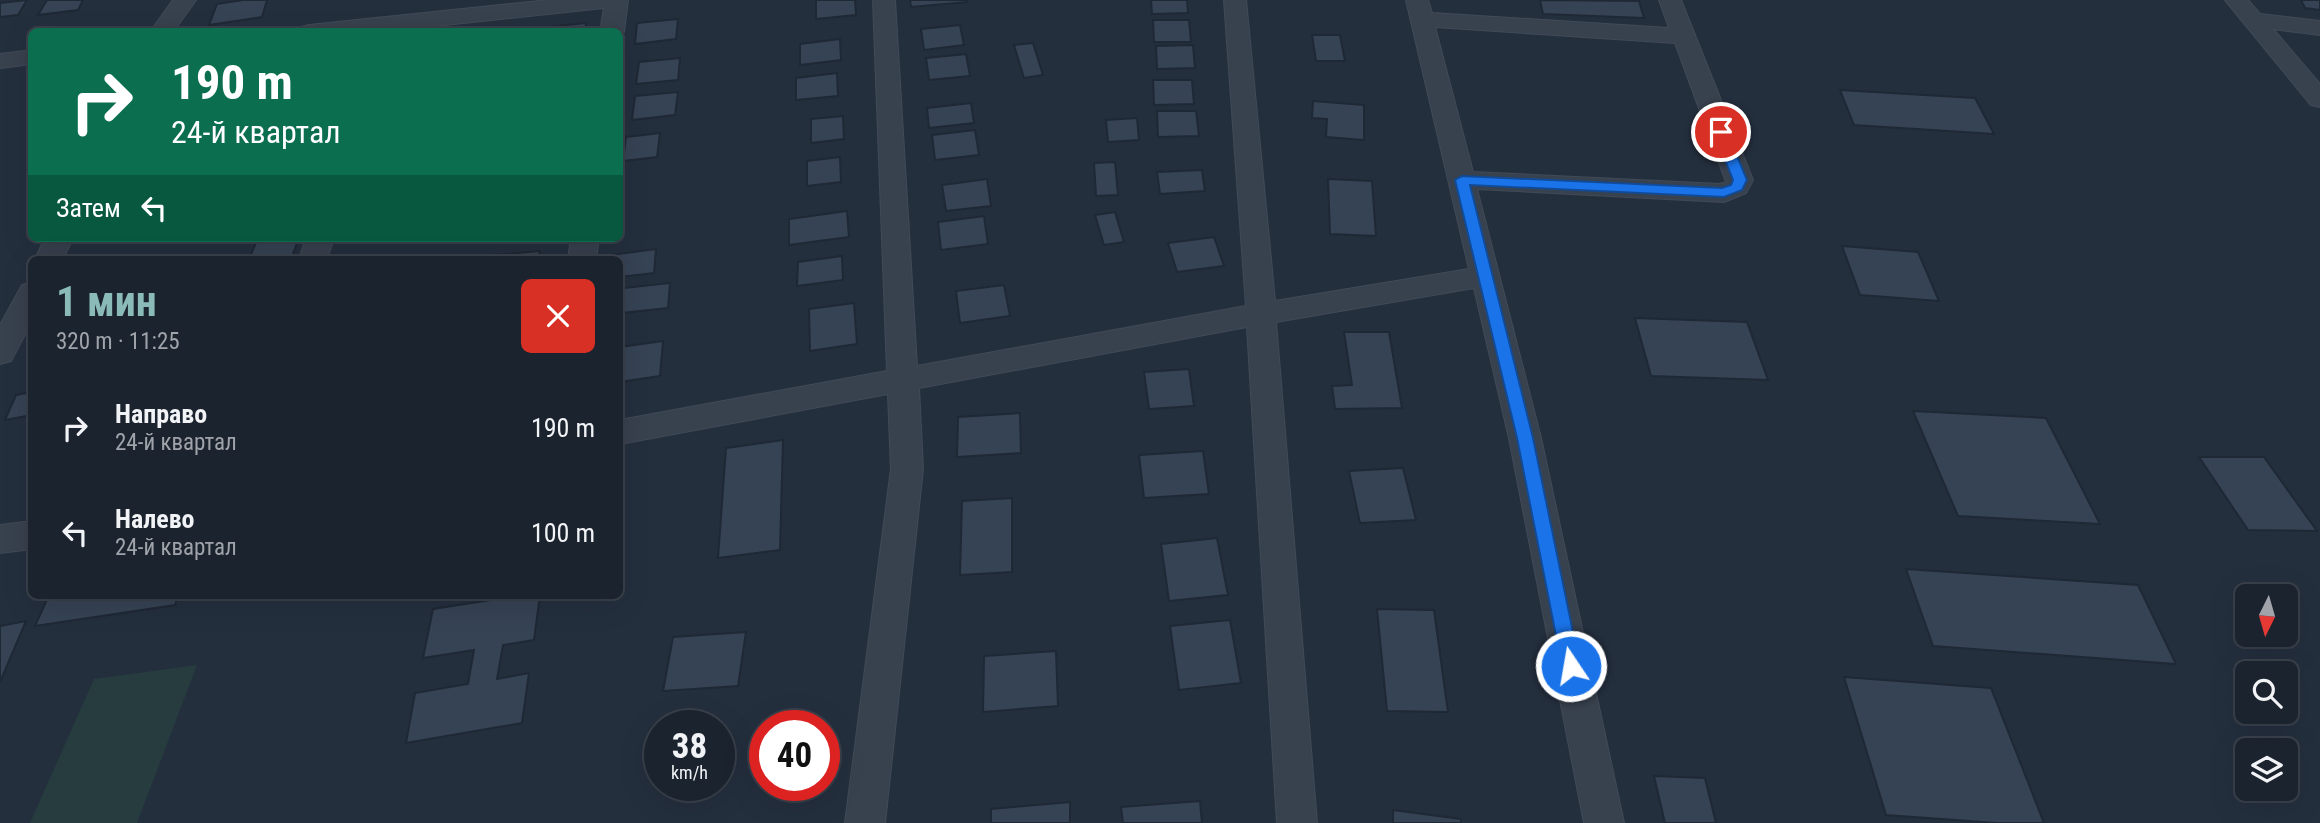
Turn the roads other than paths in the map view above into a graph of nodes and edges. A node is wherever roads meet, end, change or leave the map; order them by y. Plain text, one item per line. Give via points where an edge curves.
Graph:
1 (185, 0) edge
2 (615, 0) edge
3 (884, 0) edge
4 (1234, 0) edge
5 (1670, 0) edge
6 (2236, 0) edge
7 (1419, 10) edge
8 (2255, 20) junction
9 (387, 27) edge
10 (164, 28) edge
11 (612, 28) edge
12 (2320, 28) edge
13 (1682, 36) junction
14 (28, 58) edge
15 (0, 61) edge
16 (2320, 100) edge
17 (1462, 180) junction
18 (1486, 276) junction
19 (28, 300) edge
20 (1261, 314) junction
21 (0, 353) edge
22 (902, 382) junction
23 (623, 431) edge
24 (28, 536) edge
25 (0, 539) edge
26 (865, 823) edge
27 (1297, 823) edge
28 (1604, 823) edge

1 - 10 street
2 - 9 street
2 - 11 street
3 - 22 street
4 - 20 street
5 - 13 street
6 - 8 street
7 - 13 street
7 - 17 street
8 - 12 street
8 - 16 street
13 - 17 street via 1740,180 1737,187 1724,193
14 - 15 street
17 - 18 street
18 - 20 street
18 - 28 street via 1525,438
19 - 21 street
20 - 22 street
20 - 27 street
22 - 23 street
22 - 26 street via 907,469
24 - 25 street

